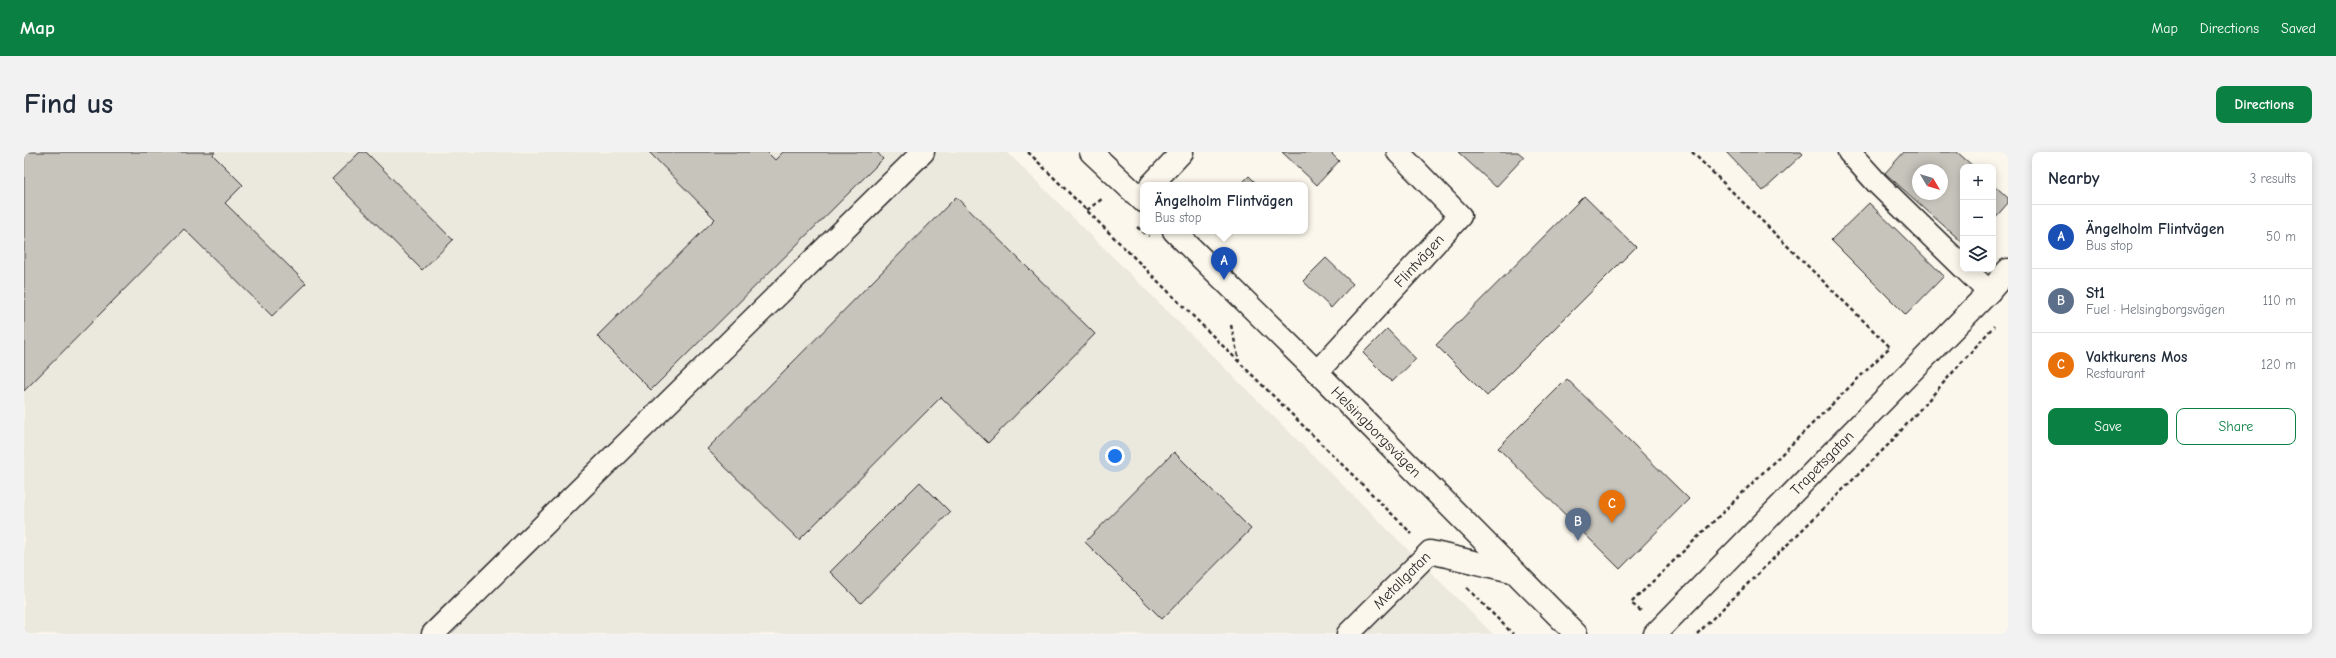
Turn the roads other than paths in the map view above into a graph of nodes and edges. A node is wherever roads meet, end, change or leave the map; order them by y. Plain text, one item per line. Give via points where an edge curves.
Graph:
1 (922, 152) edge
2 (1091, 152) edge
3 (1182, 152) edge
4 (1398, 152) edge
5 (1858, 156) edge
6 (1155, 182) edge
7 (1140, 191) edge
8 (1177, 234) edge
9 (1960, 264) edge
10 (2008, 270) edge
11 (1968, 272) edge
12 (1989, 292) junction
13 (1317, 372) junction
14 (1512, 571) junction
15 (1658, 631) edge
16 (433, 634) edge
17 (1348, 634) edge
18 (1576, 634) edge

1 - 16 street
2 - 7 street
3 - 6 street
4 - 13 street, Flintvägen via 1460,216
5 - 9 street via 1877,183
8 - 13 street, Helsingborgsvägen
10 - 12 street, Trapetsgatan
11 - 12 street
12 - 15 street, Trapetsgatan
13 - 14 street, Helsingborgsvägen
14 - 17 street, Metallgatan via 1430,552
14 - 18 street, Helsingborgsvägen

